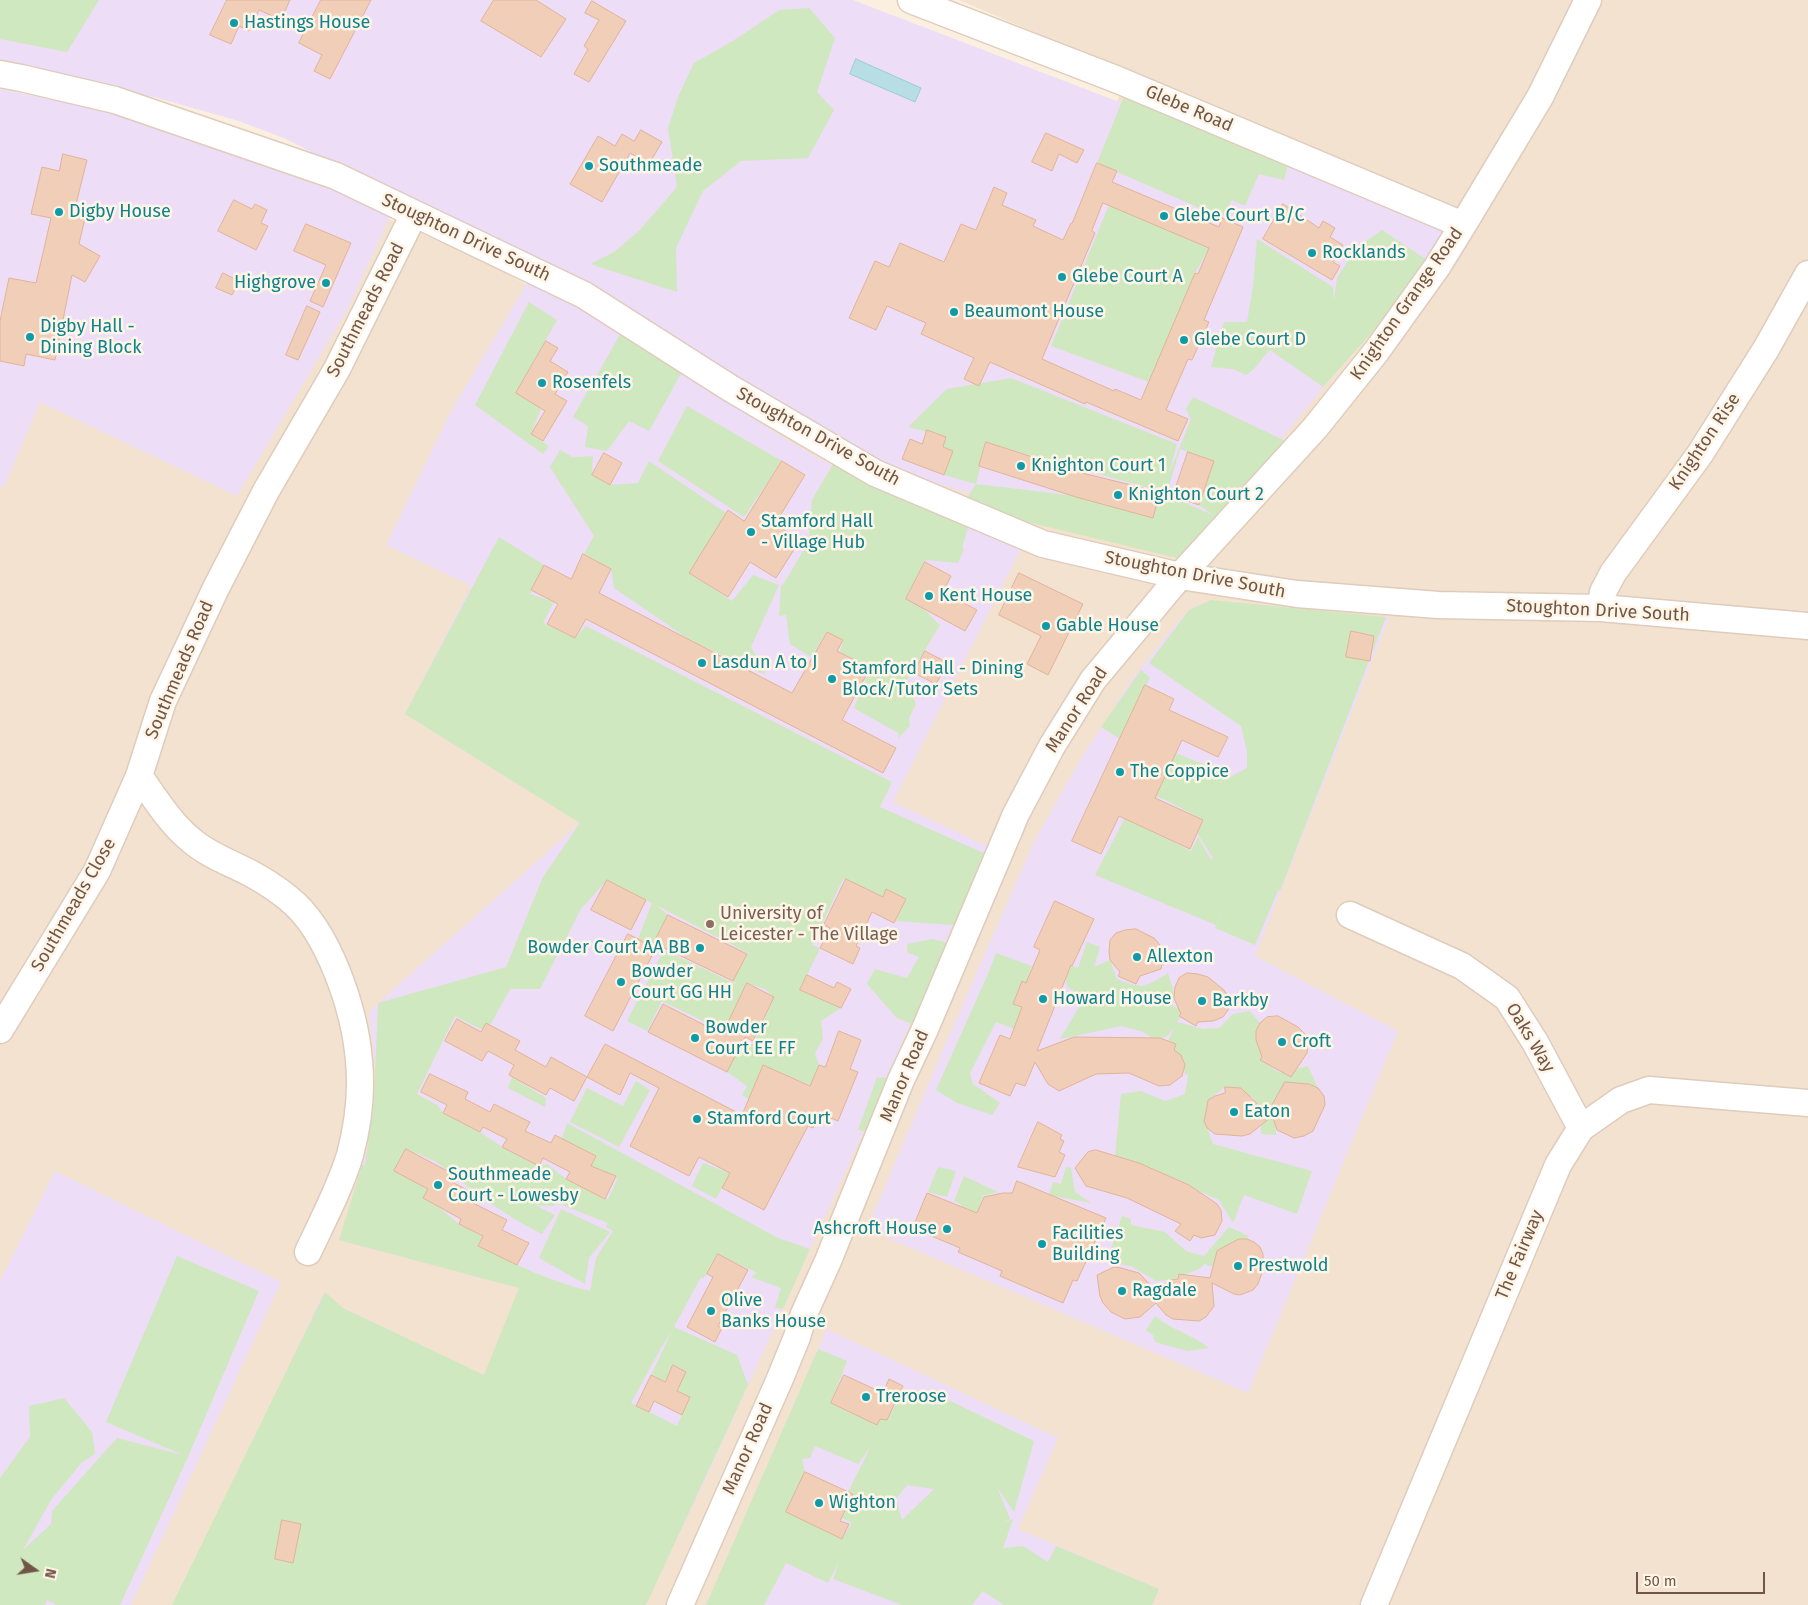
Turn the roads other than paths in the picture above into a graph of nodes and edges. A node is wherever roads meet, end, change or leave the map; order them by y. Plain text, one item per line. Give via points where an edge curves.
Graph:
1 (911, 0) edge
2 (1588, 0) edge
3 (943, 6) edge
4 (0, 74) edge
5 (414, 214) junction
6 (1463, 225) junction
7 (1808, 274) edge
8 (1180, 576) junction
9 (1601, 608) junction
10 (1808, 626) edge
11 (139, 776) junction
12 (1350, 915) dead end
13 (0, 1030) edge
14 (1808, 1102) edge
15 (1581, 1128) junction
16 (308, 1252) dead end
17 (680, 1605) edge
18 (1374, 1605) edge

1 - 3 street, Glebe Road
2 - 6 street, Knighton Grange Road via 1540,97
3 - 6 street, Glebe Road
4 - 5 street, Stoughton Drive South via 115,100 336,176
5 - 8 street, Stoughton Drive South via 584,295 730,388 875,473 1043,544
5 - 11 street, Southmeads Road via 337,369 266,491 216,588 163,701
6 - 8 street, Knighton Grange Road via 1376,352 1315,428
7 - 9 street, Knighton Rise via 1766,349 1700,454 1613,573 1603,592
8 - 9 street, Stoughton Drive South via 1296,594 1438,605
8 - 17 street, Manor Road via 1093,680 1052,746 1016,814 901,1080 778,1381
9 - 10 street, Stoughton Drive South
11 - 13 street, Southmeads Close via 88,888
11 - 16 street via 192,841 253,874 305,914 326,947 342,984 359,1061 358,1113 350,1156
12 - 15 street, Oaks Way via 1462,966 1507,998 1535,1042
14 - 15 street, The Fairway via 1649,1090 1620,1100
15 - 18 street, The Fairway via 1558,1165

